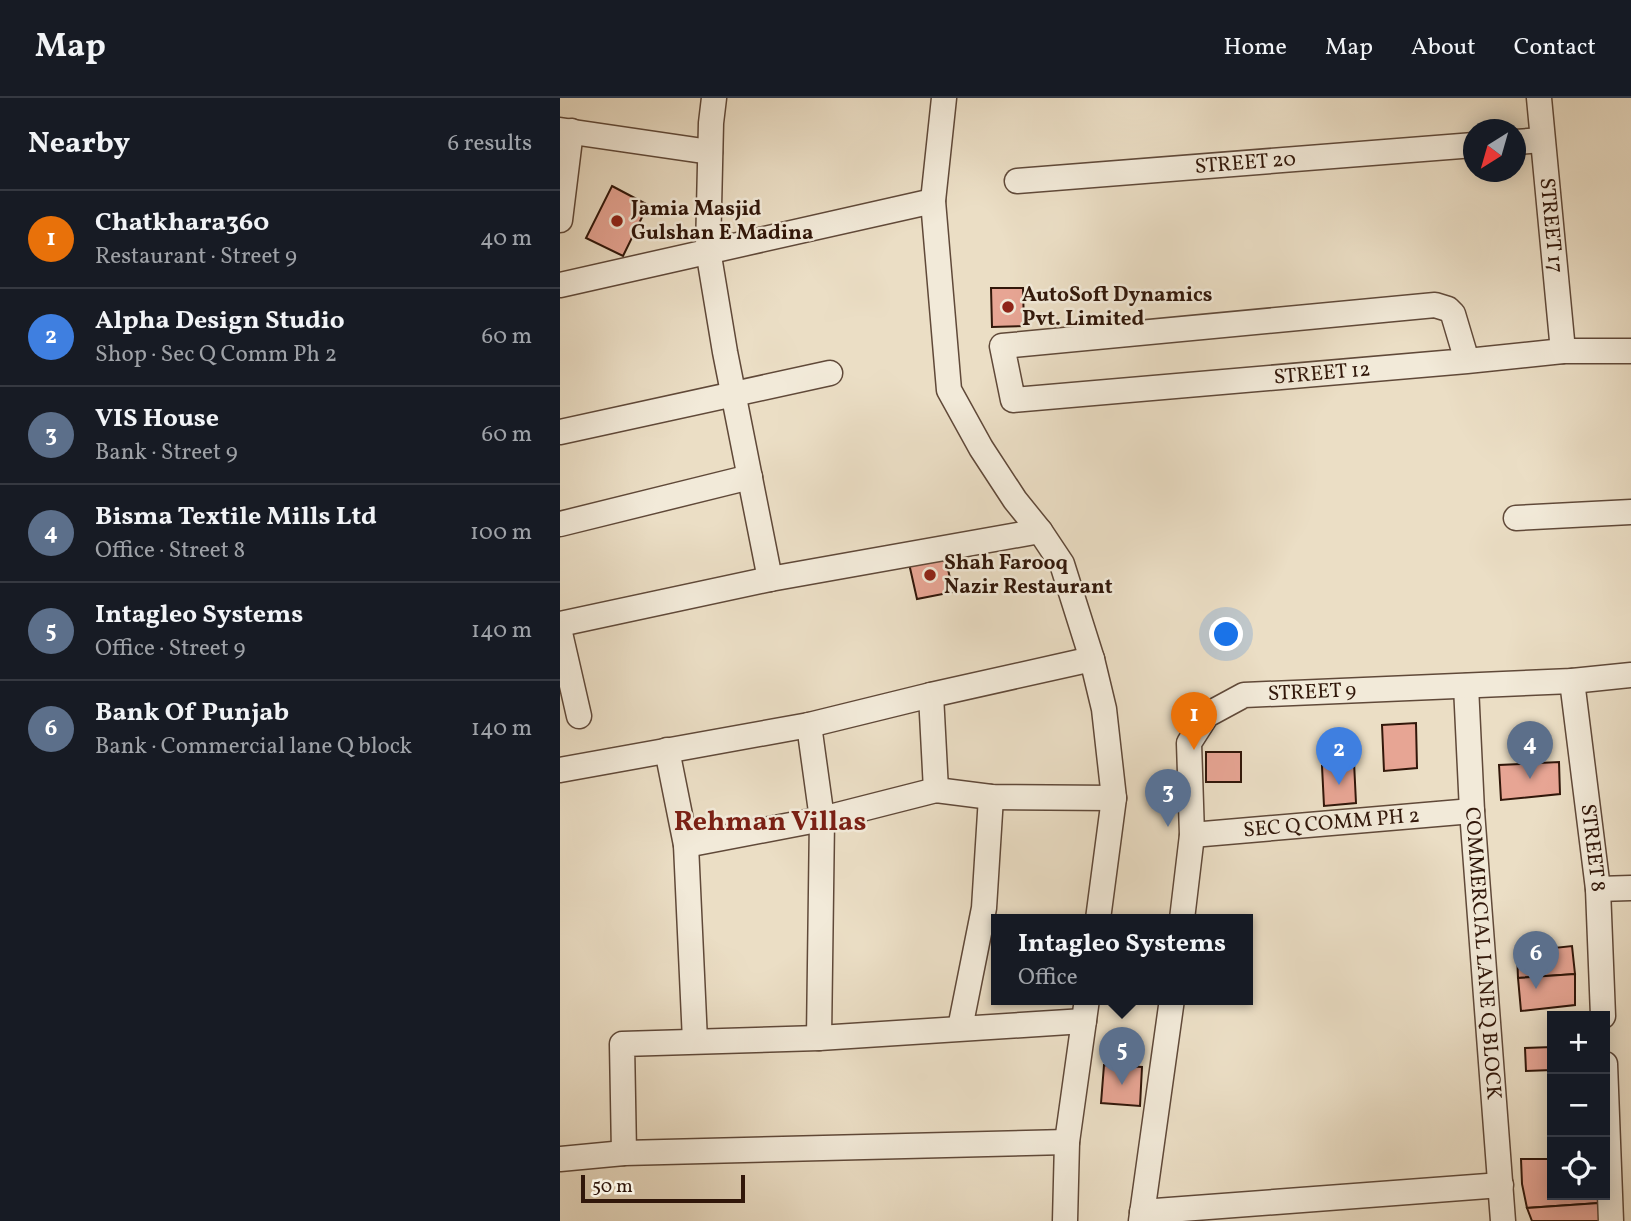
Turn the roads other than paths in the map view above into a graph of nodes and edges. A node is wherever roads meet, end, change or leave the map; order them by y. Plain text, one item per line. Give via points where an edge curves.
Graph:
1 (714, 98) edge
2 (944, 98) edge
3 (1539, 98) edge
4 (566, 130) edge
5 (1542, 139) junction
6 (1526, 141) edge
7 (1463, 146) edge
8 (710, 152) junction
9 (1017, 181) dead end
10 (933, 201) junction
11 (560, 220) edge
12 (708, 250) junction
13 (560, 285) edge
14 (1563, 351) junction
15 (1631, 351) edge
16 (1467, 362) junction
17 (830, 373) dead end
18 (734, 395) junction
19 (560, 432) edge
20 (750, 477) junction
21 (1631, 512) edge
22 (1516, 518) dead end
23 (560, 524) edge
24 (1040, 531) junction
25 (770, 579) junction
26 (560, 624) edge
27 (560, 633) edge
28 (1092, 659) junction
29 (1631, 675) edge
30 (1572, 681) junction
31 (1466, 686) junction
32 (931, 695) junction
33 (579, 716) dead end
34 (809, 724) junction
35 (667, 750) junction
36 (560, 770) edge
37 (936, 790) junction
38 (991, 797) junction
39 (1114, 798) junction
40 (1472, 811) junction
41 (822, 819) junction
42 (1192, 835) junction
43 (686, 845) junction
44 (1631, 888) edge
45 (1598, 889) junction
46 (1099, 914) edge
47 (1183, 914) edge
48 (1171, 1005) edge
49 (1085, 1010) edge
50 (1603, 1011) edge
51 (960, 1028) junction
52 (819, 1038) junction
53 (695, 1041) junction
54 (1605, 1074) edge
55 (1067, 1142) junction
56 (624, 1153) junction
57 (560, 1159) edge
58 (1501, 1185) junction
59 (1141, 1217) edge
60 (1065, 1221) edge
61 (1503, 1221) edge
62 (1611, 1221) edge

1 - 8 street
2 - 10 street
3 - 5 street, STREET 17
4 - 8 street
4 - 11 street
5 - 6 street
5 - 14 street, STREET 17
7 - 9 street, STREET 20
8 - 12 street
10 - 12 street
10 - 24 street via 949,390 981,448
12 - 13 street
12 - 18 street
14 - 15 street, STREET 12
14 - 16 street, STREET 12
16 - 16 street, STREET 12 via 1013,400 1002,346 1434,305 1452,313
17 - 18 street
18 - 19 street
18 - 20 street
20 - 23 street
20 - 25 street
21 - 22 street
24 - 25 street
24 - 28 street via 1062,564
25 - 26 street
27 - 33 street
28 - 32 street
28 - 39 street via 1104,709
29 - 30 street, STREET 9
30 - 31 street, STREET 9
30 - 45 street, STREET 8
31 - 40 street, COMMERCIAL LANE Q BLOCK
31 - 42 street, STREET 9 via 1244,695 1207,715 1189,743
32 - 34 street
32 - 37 street
34 - 35 street
34 - 41 street
35 - 36 street
35 - 43 street
37 - 38 street
37 - 41 street
38 - 39 street
38 - 51 street via 984,908
39 - 46 street
40 - 42 street, SEC Q COMM PH 2
40 - 58 street, COMMERCIAL LANE Q BLOCK
41 - 43 street
41 - 52 street
42 - 47 street, STREET 9
43 - 53 street
44 - 45 street
45 - 50 street, STREET 8
48 - 59 street
49 - 51 street
49 - 55 street
51 - 52 street
52 - 53 street
53 - 56 street via 622,1044
54 - 62 street
55 - 56 street
55 - 60 street
56 - 57 street
58 - 59 street
58 - 61 street, COMMERCIAL LANE Q BLOCK

